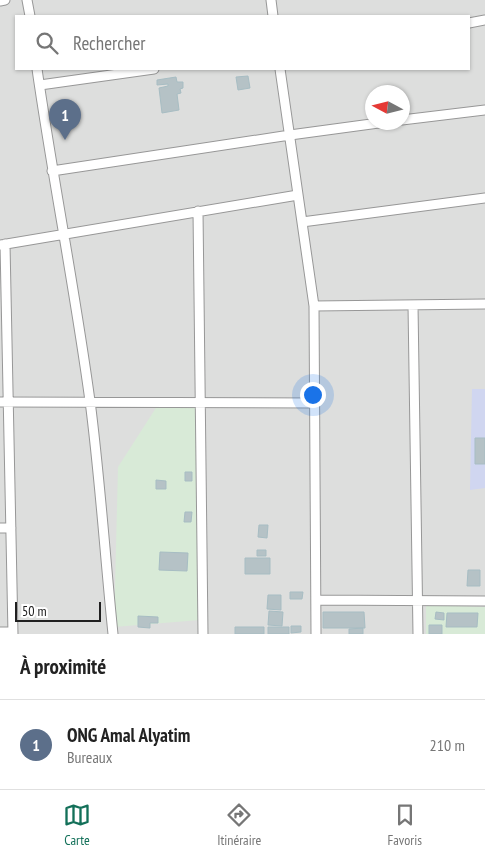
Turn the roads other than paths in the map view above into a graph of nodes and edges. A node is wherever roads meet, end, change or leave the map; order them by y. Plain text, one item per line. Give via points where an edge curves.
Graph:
1 (5, 0) edge
2 (27, 0) edge
3 (271, 0) edge
4 (0, 1) edge
5 (30, 15) edge
6 (273, 15) edge
7 (485, 20) edge
8 (470, 23) edge
9 (37, 70) edge
10 (147, 70) edge
11 (280, 70) edge
12 (40, 85) junction
13 (485, 110) edge
14 (410, 119) edge
15 (365, 125) edge
16 (290, 135) junction
17 (52, 171) junction
18 (298, 195) junction
19 (485, 198) edge
20 (198, 211) junction
21 (302, 222) junction
22 (65, 233) junction
23 (2, 245) edge
24 (485, 304) edge
25 (413, 305) junction
26 (314, 306) junction
27 (4, 402) edge
28 (90, 402) junction
29 (200, 403) junction
30 (315, 403) junction
31 (0, 528) edge
32 (11, 528) junction
33 (316, 600) junction
34 (417, 600) junction
35 (485, 600) edge
36 (0, 632) edge
37 (13, 633) edge
38 (113, 634) edge
39 (203, 634) edge
40 (316, 634) edge
41 (418, 634) edge

1 - 4 street
2 - 5 street
3 - 6 street
7 - 8 street
9 - 12 street
10 - 12 street
11 - 16 street
12 - 17 street
13 - 14 street
15 - 16 street
16 - 17 street
16 - 18 street
17 - 22 street
18 - 20 street
18 - 21 street
19 - 21 street
20 - 22 street
20 - 29 street
21 - 26 street
22 - 23 street
22 - 28 street
23 - 27 street
24 - 25 street
25 - 26 street
25 - 34 street
26 - 30 street
27 - 28 street
27 - 32 street
28 - 29 street
28 - 38 street
29 - 30 street
29 - 39 street
30 - 33 street
31 - 32 street
32 - 37 street
33 - 34 street
33 - 40 street
34 - 35 street
34 - 41 street
36 - 37 street

